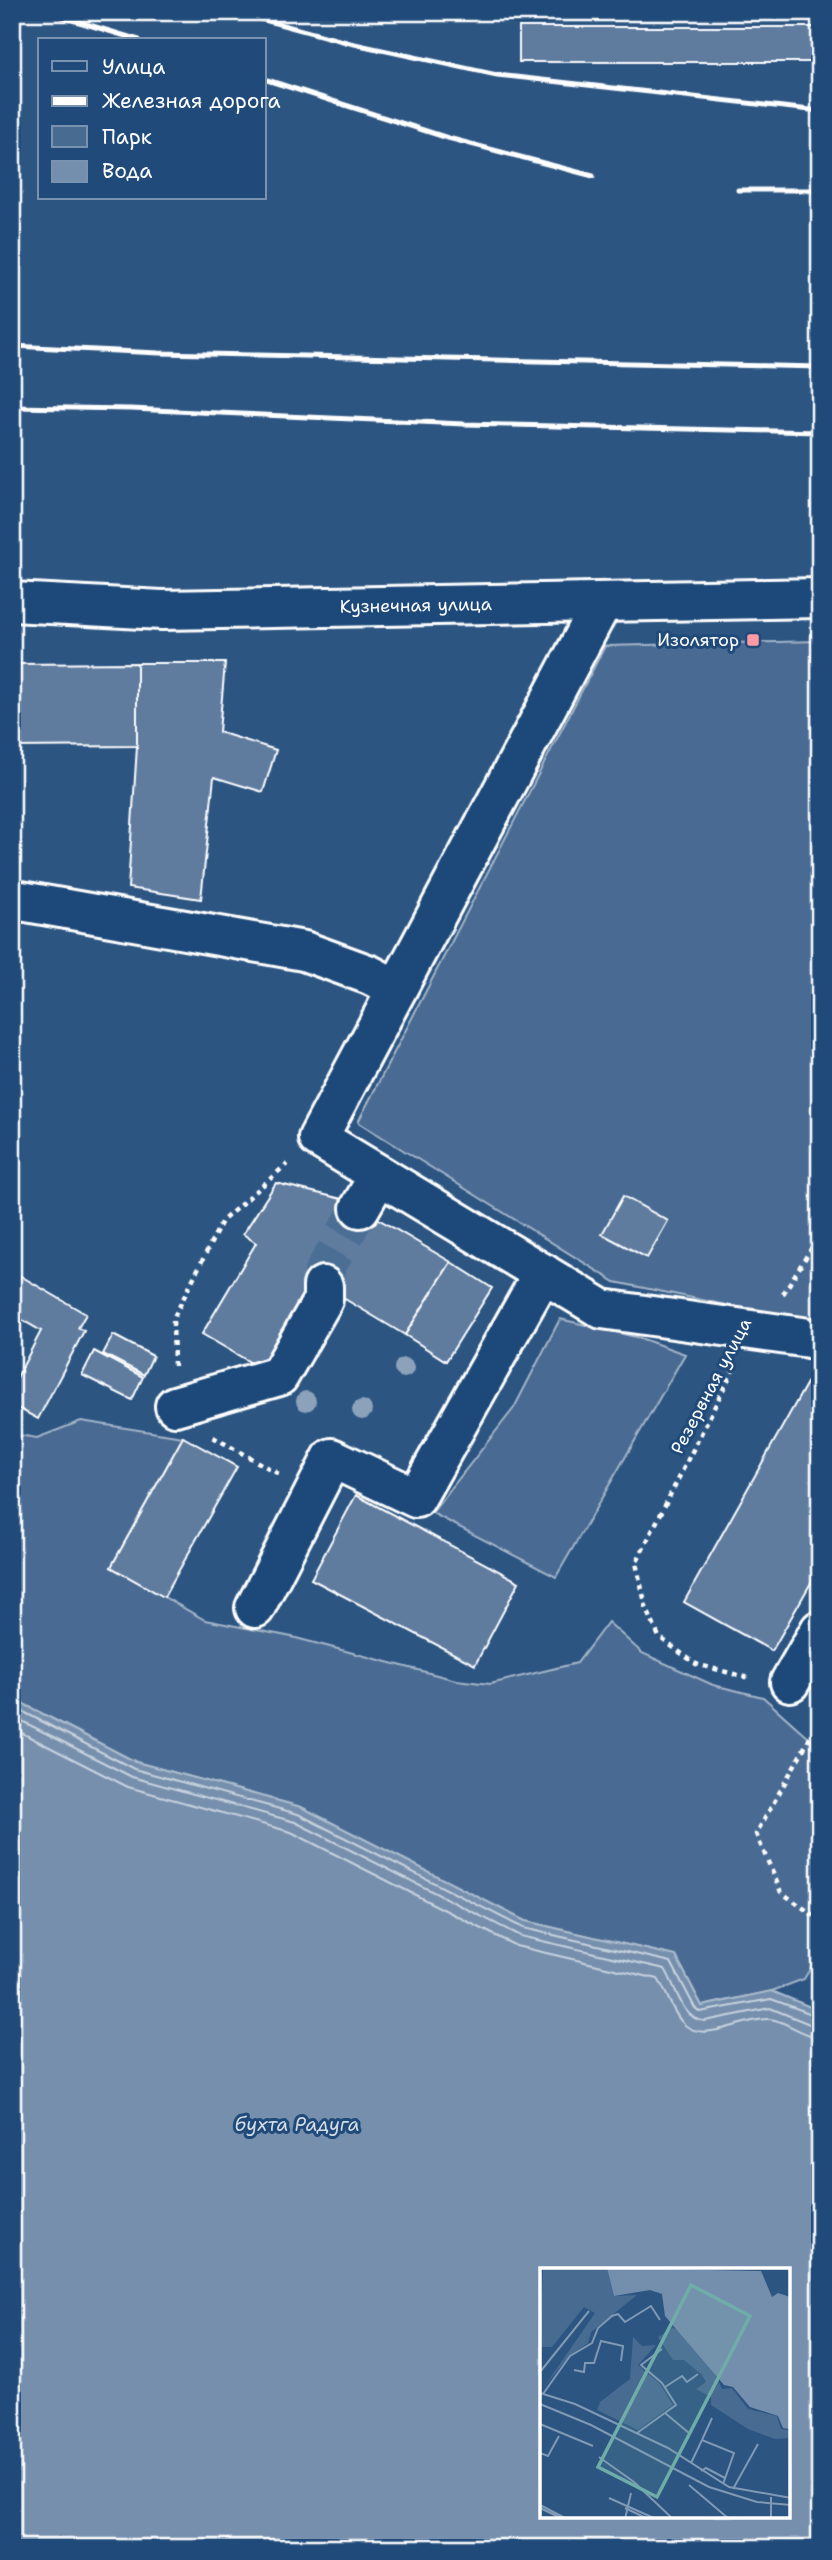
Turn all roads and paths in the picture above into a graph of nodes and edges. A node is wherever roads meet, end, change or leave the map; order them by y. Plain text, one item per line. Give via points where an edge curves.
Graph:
1 (820, 598) edge
2 (12, 602) edge
3 (602, 603) junction
4 (21, 901) dead end
5 (397, 989) junction
6 (318, 1138) junction
7 (379, 1175) junction
8 (360, 1208) tunnel mouth
9 (820, 1228) edge
10 (543, 1273) junction
11 (323, 1286) tunnel mouth
12 (752, 1331) junction
13 (820, 1342) edge
14 (175, 1406) junction
15 (313, 1492) junction
16 (255, 1608) dead end
17 (820, 1630) edge
18 (790, 1682) joint
19 (820, 1720) edge
20 (820, 1920) edge

1 - 3 street, Кузнечная улица
2 - 3 street, Кузнечная улица via 162,610
3 - 5 street
4 - 5 street via 304,951
5 - 6 street
6 - 7 street
6 - 14 path via 222,1221 173,1320
7 - 8 street
7 - 10 street
9 - 12 path, Резервная улица via 785,1290
10 - 12 street via 602,1309
10 - 15 street via 416,1498 332,1458
11 - 14 street via 323,1300 279,1376
12 - 13 street
12 - 18 path, Резервная улица via 636,1563 646,1607 659,1637 696,1664 755,1679
14 - 15 path via 222,1444
15 - 16 street
17 - 18 street
19 - 20 path via 756,1834 781,1892

